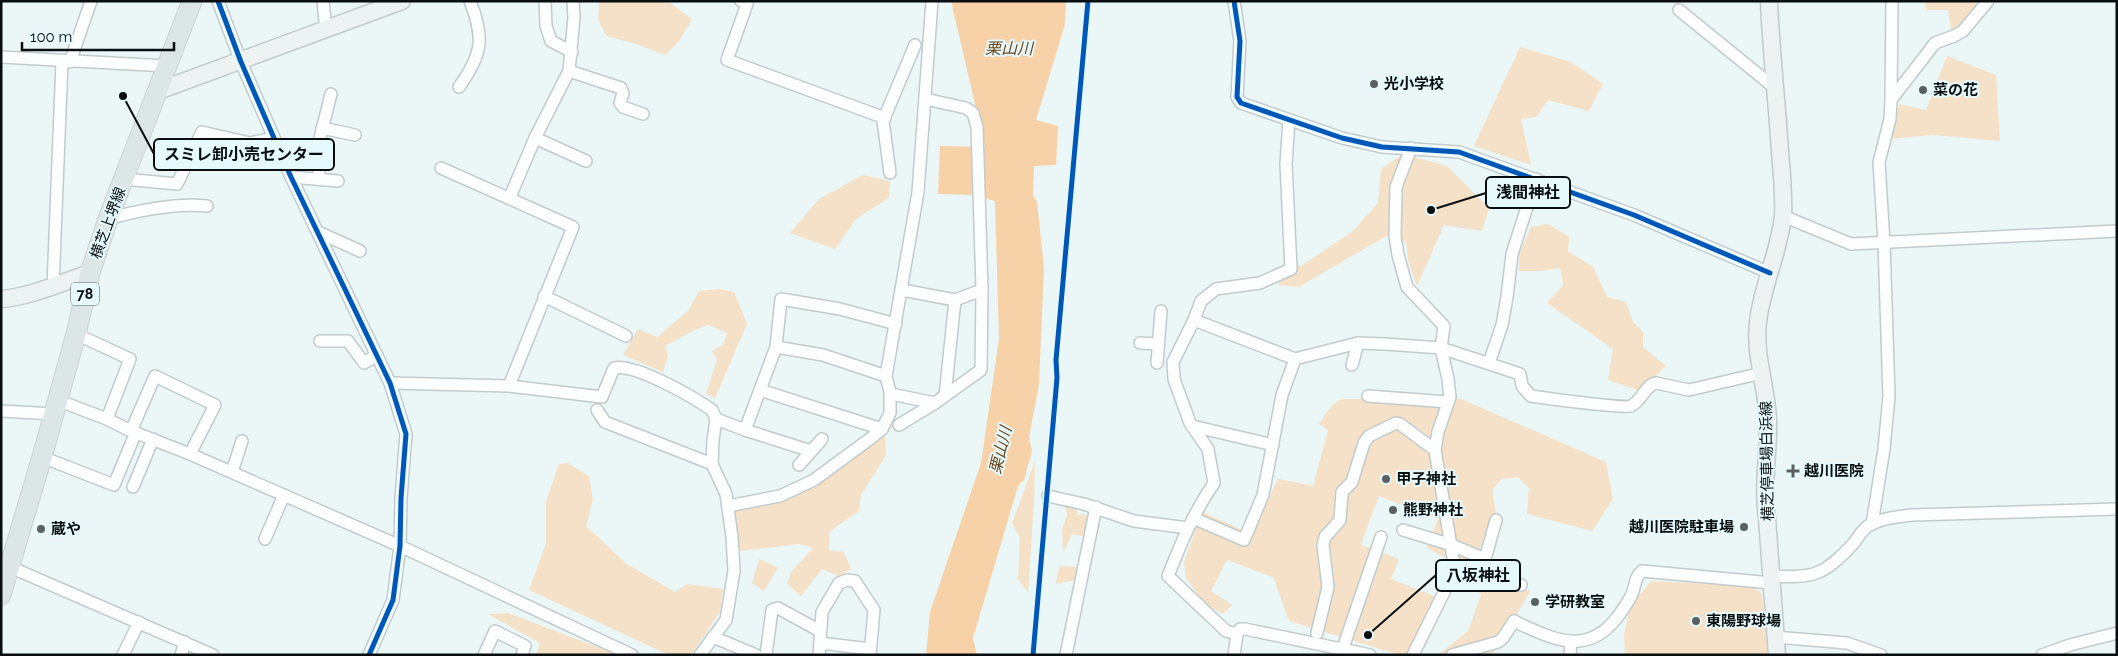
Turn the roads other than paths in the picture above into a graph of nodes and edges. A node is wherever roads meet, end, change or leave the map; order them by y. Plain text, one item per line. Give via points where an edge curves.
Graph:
1 (92, 1) edge
2 (192, 1) edge
3 (218, 1) edge
4 (323, 1) edge
5 (402, 1) edge
6 (470, 1) edge
7 (545, 1) edge
8 (573, 1) edge
9 (932, 1) edge
10 (1234, 1) edge
11 (1768, 1) edge
12 (1892, 1) edge
13 (1988, 1) edge
14 (745, 2) edge
15 (1679, 10) dead end
16 (326, 31) junction
17 (915, 45) dead end
18 (572, 52) junction
19 (1, 57) edge
20 (66, 62) junction
21 (241, 62) junction
22 (167, 66) junction
23 (569, 71) junction
24 (459, 87) dead end
25 (1775, 88) junction
26 (158, 91) junction
27 (331, 94) dead end
28 (924, 99) junction
29 (1891, 100) junction
30 (643, 114) dead end
31 (885, 118) junction
32 (1289, 120) junction
33 (322, 128) junction
34 (355, 136) dead end
35 (274, 138) junction
36 (535, 138) junction
37 (1411, 148) junction
38 (191, 156) junction
39 (586, 161) dead end
40 (228, 164) dead end
41 (441, 168) dead end
42 (890, 174) dead end
43 (291, 177) junction
44 (319, 179) junction
45 (1536, 179) junction
46 (124, 180) junction
47 (338, 181) dead end
48 (510, 198) junction
49 (207, 206) dead end
50 (1782, 216) junction
51 (108, 219) junction
52 (2117, 231) edge
53 (318, 232) junction
54 (1884, 243) junction
55 (360, 251) dead end
56 (90, 273) junction
57 (1770, 273) junction
58 (53, 286) junction
59 (902, 290) junction
60 (982, 290) junction
61 (544, 296) junction
62 (1, 298) edge
63 (955, 300) junction
64 (1161, 311) dead end
65 (1194, 320) junction
66 (896, 324) junction
67 (76, 334) junction
68 (626, 336) dead end
69 (320, 341) dead end
70 (1140, 343) dead end
71 (1358, 343) junction
72 (1158, 344) junction
73 (776, 347) junction
74 (1440, 348) junction
75 (377, 355) junction
76 (1296, 359) junction
77 (1157, 363) dead end
78 (1489, 363) junction
79 (1352, 365) dead end
80 (1762, 373) junction
81 (886, 376) junction
82 (390, 383) junction
83 (509, 386) junction
84 (760, 390) junction
85 (896, 395) dead end
86 (945, 396) junction
87 (1368, 396) dead end
88 (1448, 402) junction
89 (935, 403) junction
90 (56, 407) junction
91 (597, 410) dead end
92 (1, 412) edge
93 (107, 419) junction
94 (716, 419) junction
95 (899, 425) dead end
96 (1192, 426) junction
97 (882, 429) junction
98 (745, 430) junction
99 (134, 431) junction
100 (153, 439) junction
101 (822, 439) dead end
102 (242, 441) dead end
103 (1273, 445) junction
104 (1435, 450) junction
105 (812, 451) junction
106 (190, 454) junction
107 (42, 457) junction
108 (712, 464) junction
109 (799, 465) dead end
110 (232, 472) junction
111 (133, 487) dead end
112 (284, 495) junction
113 (1048, 496) dead end
114 (728, 506) junction
115 (1096, 507) junction
116 (2117, 509) edge
117 (1496, 520) dead end
118 (1190, 523) junction
119 (1872, 524) junction
120 (1403, 530) dead end
121 (1381, 536) dead end
122 (265, 539) dead end
123 (1452, 545) junction
124 (400, 546) junction
125 (1485, 559) junction
126 (10, 567) junction
127 (1772, 579) junction
128 (1521, 585) dead end
129 (1, 595) edge
130 (138, 622) junction
131 (2117, 632) edge
132 (1317, 633) dead end
133 (1238, 634) junction
134 (713, 637) junction
135 (1776, 637) junction
136 (185, 642) junction
137 (1571, 642) junction
138 (820, 643) edge
139 (1343, 648) junction
140 (870, 652) edge
141 (123, 655) edge
142 (181, 655) edge
143 (213, 655) edge
144 (369, 655) edge
145 (484, 655) edge
146 (522, 655) edge
147 (632, 655) edge
148 (700, 655) edge
149 (756, 655) edge
150 (766, 655) edge
151 (1066, 655) edge
152 (1234, 655) edge
153 (1370, 655) edge
154 (1413, 655) edge
155 (1452, 655) edge
156 (1570, 655) edge
157 (1777, 655) edge
158 (1881, 655) edge
159 (2042, 655) edge

1 - 20 street
2 - 22 main road, 横芝上堺線 / 78
3 - 21 street
4 - 16 street
5 - 16 main road
6 - 24 street via 479,28 480,43 476,61
7 - 18 street via 546,26 551,41
8 - 18 street
9 - 28 street
10 - 32 street via 1240,42 1237,97 1241,103
11 - 25 main road, 横芝停車場白浜線
12 - 29 street
13 - 29 street via 1963,31 1934,43
14 - 31 street via 727,60
15 - 25 street
16 - 21 main road
17 - 31 street
18 - 23 street
19 - 20 street
20 - 22 street
20 - 58 street
21 - 26 main road
21 - 35 street
22 - 26 main road, 横芝上堺線 / 78
23 - 30 street via 621,88 620,103 623,107
23 - 36 street
25 - 50 main road, 横芝停車場白浜線
26 - 46 main road, 横芝上堺線 / 78
27 - 33 street
28 - 59 street via 918,192
28 - 60 street via 966,108 973,113 977,127
29 - 54 street via 1890,119 1879,162
31 - 42 street
32 - 37 street via 1342,138 1382,147
32 - 65 street via 1286,164 1291,269 1260,283 1216,289 1201,301
33 - 34 street
33 - 44 street
35 - 38 street via 250,143 202,132
35 - 43 street
36 - 39 street
36 - 48 street
37 - 45 street via 1460,152
37 - 74 street via 1396,187 1395,236 1407,287 1444,326
38 - 40 street
38 - 46 street via 178,184
41 - 48 street
43 - 44 street
43 - 53 street
44 - 47 street
45 - 57 street via 1634,215
45 - 78 street via 1512,254 1504,316
46 - 51 main road, 横芝上堺線 / 78
48 - 61 street via 573,227
49 - 51 street via 187,204 140,210
50 - 54 street via 1850,244
50 - 57 main road, 横芝停車場白浜線
51 - 56 main road, 横芝上堺線 / 78
52 - 54 street
53 - 55 street
53 - 75 street
54 - 119 street via 1890,396
56 - 58 main road
56 - 67 main road, 横芝上堺線 / 78
57 - 80 main road, 横芝停車場白浜線 via 1760,304 1758,325
58 - 62 main road
59 - 63 street
59 - 66 street
60 - 63 street
60 - 86 street via 981,370
61 - 68 street
61 - 83 street
63 - 86 street
64 - 72 street
65 - 76 street
65 - 96 street via 1173,362 1174,380
66 - 73 street via 840,309 781,299
66 - 81 street
67 - 90 main road, 横芝上堺線 / 78
67 - 93 street via 130,359
69 - 75 street via 348,341 364,363
70 - 72 street
71 - 74 street
71 - 76 street
71 - 79 street
72 - 77 street
73 - 81 street via 823,356
73 - 84 street
74 - 78 street
74 - 88 street via 1448,379
75 - 82 street
76 - 103 street via 1282,396
78 - 80 street via 1520,374 1522,386 1531,396 1623,408 1631,407 1652,384 1689,390
80 - 127 main road, 横芝停車場白浜線 via 1768,421 1764,500
81 - 97 street via 890,414
82 - 83 street
82 - 124 street via 406,434
83 - 94 street via 602,396 614,368 620,367 642,372 699,401 712,410
84 - 97 street
84 - 98 street
85 - 89 street
86 - 89 street
87 - 88 street
88 - 104 street
89 - 95 street
90 - 92 street
90 - 93 street
90 - 107 main road, 横芝上堺線 / 78
91 - 108 street via 605,422
93 - 99 street
94 - 98 street
94 - 108 street
96 - 103 street
96 - 118 street via 1208,449 1214,483
97 - 114 street via 814,480 780,496
98 - 105 street
99 - 100 street
99 - 106 street via 155,376 215,405
99 - 107 street via 114,486
100 - 106 street
100 - 111 street
101 - 105 street
102 - 110 street
103 - 118 street via 1263,495 1244,540
104 - 123 street
104 - 132 street via 1396,423 1369,436 1364,443 1352,482 1342,492 1340,520 1323,544 1328,587
105 - 109 street
106 - 110 street
107 - 126 main road, 横芝上堺線 / 78
108 - 114 street
110 - 112 street
112 - 122 street
112 - 124 street
113 - 115 street
114 - 134 street via 734,570 726,620
115 - 118 street via 1134,521
115 - 151 street
116 - 119 street via 1912,515 1881,519
117 - 125 street
118 - 133 street via 1168,576 1226,631
119 - 127 street via 1824,570 1804,577
120 - 123 street
121 - 139 street
123 - 125 street
123 - 154 street via 1455,570
124 - 144 street via 393,600
124 - 147 street
125 - 128 street via 1490,575
126 - 129 main road, 横芝上堺線 / 78
126 - 130 street
127 - 135 main road, 横芝停車場白浜線
127 - 137 street via 1642,571 1635,580 1633,594 1612,625 1597,636
130 - 136 street
130 - 141 street
131 - 159 street
133 - 139 street via 1245,629
133 - 152 street
134 - 148 street
134 - 149 street
135 - 157 main road, 横芝停車場白浜線
135 - 158 street via 1847,643
136 - 142 street
136 - 143 street
137 - 155 street via 1544,636 1514,621 1498,642
137 - 156 street
138 - 140 street
138 - 140 street via 822,612 839,583 855,581 874,610
138 - 150 street via 778,608 772,610
139 - 153 street
145 - 146 street via 495,631 526,646

